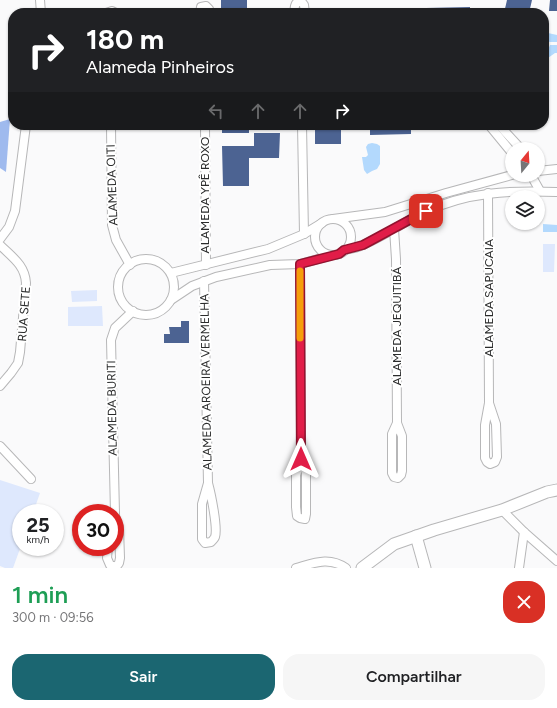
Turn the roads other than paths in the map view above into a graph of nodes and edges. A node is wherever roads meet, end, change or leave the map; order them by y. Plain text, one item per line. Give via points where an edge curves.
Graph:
1 (295, 8) edge
2 (304, 8) edge
3 (25, 130) edge
4 (110, 130) edge
5 (205, 130) edge
6 (302, 130) edge
7 (493, 130) edge
8 (504, 130) edge
9 (515, 142) edge
10 (505, 144) edge
11 (545, 168) edge
12 (557, 169) edge
13 (505, 177) edge
14 (545, 192) edge
15 (557, 192) edge
16 (488, 193) junction
17 (505, 193) edge
18 (333, 219) junction
19 (322, 223) junction
20 (394, 229) junction
21 (304, 234) junction
22 (0, 239) edge
23 (0, 245) edge
24 (344, 250) junction
25 (334, 255) junction
26 (300, 264) junction
27 (130, 265) junction
28 (206, 265) junction
29 (171, 274) junction
30 (204, 281) junction
31 (172, 300) junction
32 (133, 311) junction
33 (0, 386) edge
34 (489, 403) junction
35 (397, 423) junction
36 (0, 446) edge
37 (301, 459) junction
38 (31, 479) dead end
39 (208, 483) junction
40 (557, 490) edge
41 (115, 504) edge
42 (502, 510) junction
43 (524, 532) junction
44 (416, 536) junction
45 (107, 556) edge
46 (120, 556) edge
47 (557, 561) edge
48 (296, 568) edge
49 (346, 568) edge
50 (362, 568) edge
51 (425, 568) edge
52 (519, 568) edge

1 - 2 street via 297,2 301,1
3 - 22 street via 15,211 10,227
4 - 27 street, ALAMEDA OITI via 112,225 116,240
5 - 28 street, ALAMEDA YPÊ ROXO
6 - 21 street
7 - 10 street
8 - 9 street
11 - 12 street
13 - 18 street via 385,212
14 - 15 street
16 - 17 street
16 - 20 street via 426,211
16 - 34 street, ALAMEDA SAPUCAIA
18 - 19 street
18 - 24 street via 339,220 348,228 350,240
19 - 21 street
19 - 25 street via 316,232 316,243 323,252
20 - 24 street via 363,245
20 - 35 street, ALAMEDA JEQUITIBÁ
21 - 28 street via 268,250
23 - 33 street, RUA SETE via 22,266 26,276 18,363
24 - 25 street
25 - 26 street
26 - 30 street via 270,265
26 - 37 street
27 - 29 street via 138,260 148,259 165,266
27 - 32 street via 123,271 118,289 126,306
28 - 29 street
29 - 31 street via 174,282
30 - 31 street
30 - 39 street, ALAMEDA AROEIRA VERMELHA
31 - 32 street via 162,310 150,315 141,315
32 - 41 street, ALAMEDA BURITI via 115,328 111,340
34 - 34 street, ALAMEDA SAPUCAIA via 485,425 485,458 490,464 495,462 497,457 496,424
35 - 35 street, ALAMEDA JEQUITIBÁ via 392,434 392,472 394,477 398,478 402,475 402,436
36 - 38 street
37 - 37 street via 296,475 296,507 297,516 304,519 306,473
39 - 39 street, ALAMEDA AROEIRA VERMELHA via 202,504 202,538 205,543 215,538 212,497
40 - 42 main road
42 - 43 street
42 - 44 main road
43 - 47 street
43 - 52 street
44 - 50 main road via 394,544
44 - 51 main road
45 - 46 street via 110,565 116,567
48 - 49 street via 332,561

